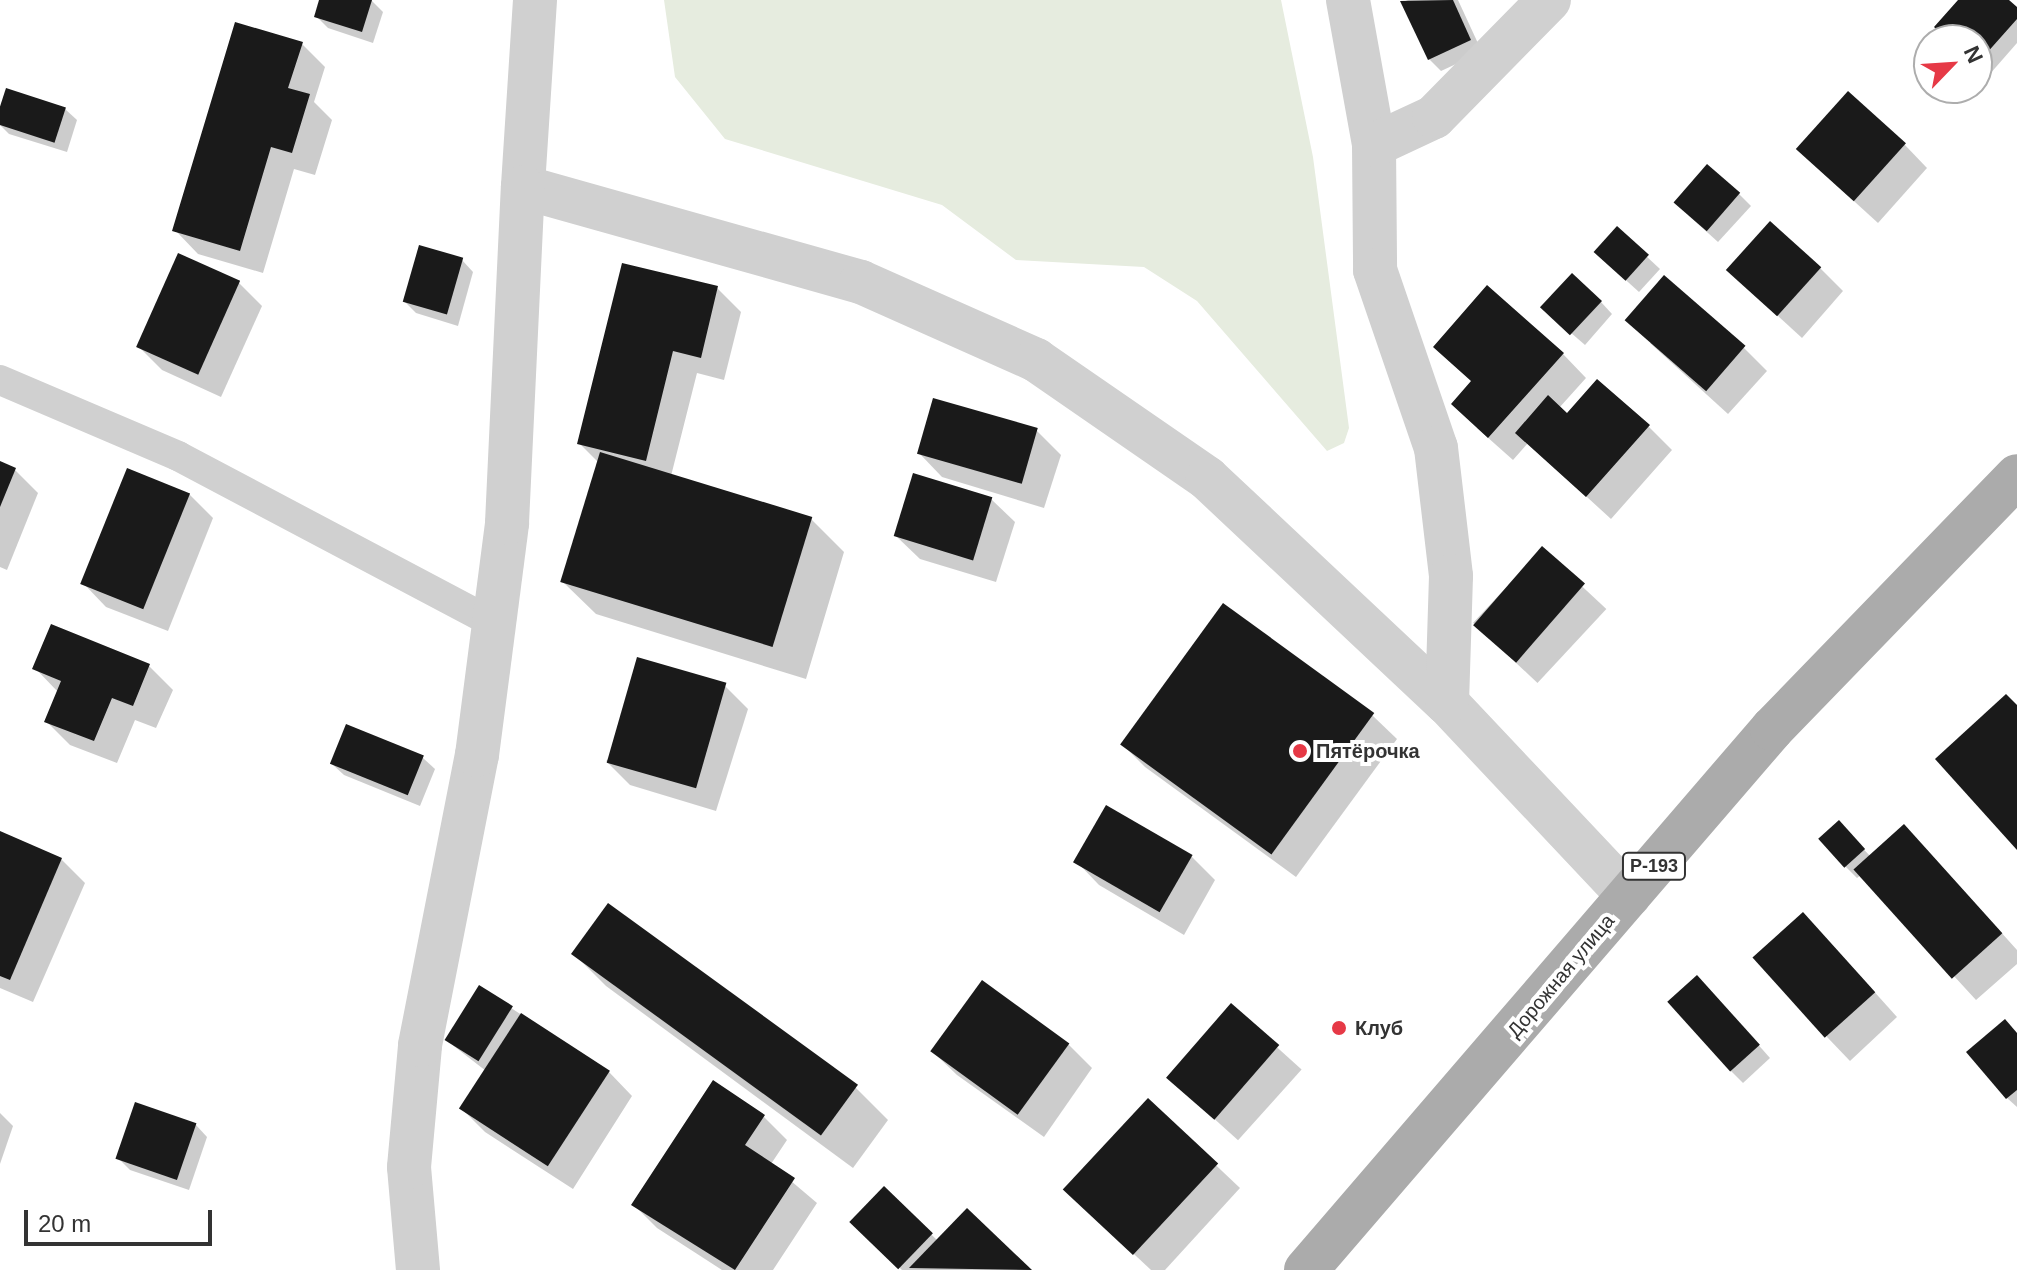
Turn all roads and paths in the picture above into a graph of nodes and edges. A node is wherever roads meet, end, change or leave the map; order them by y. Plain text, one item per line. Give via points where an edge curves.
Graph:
1 (535, 0) edge
2 (1348, 0) edge
3 (1549, 0) edge
4 (1374, 145) junction
5 (523, 187) junction
6 (0, 380) edge
7 (2017, 476) edge
8 (494, 623) junction
9 (1447, 703) junction
10 (1629, 896) junction
11 (418, 1270) edge
12 (1306, 1270) edge

1 - 5 street
2 - 4 street
3 - 4 street via 1434,117
4 - 9 street via 1375,270 1436,448 1451,576
5 - 8 street via 507,523
5 - 9 street via 861,282 1036,360 1207,478
6 - 8 lane via 178,456
7 - 10 main road, Дорожная улица / Р-193 via 1772,729
8 - 11 street via 477,755 420,1045 409,1167
9 - 10 street
10 - 12 main road, Дорожная улица / Р-193

